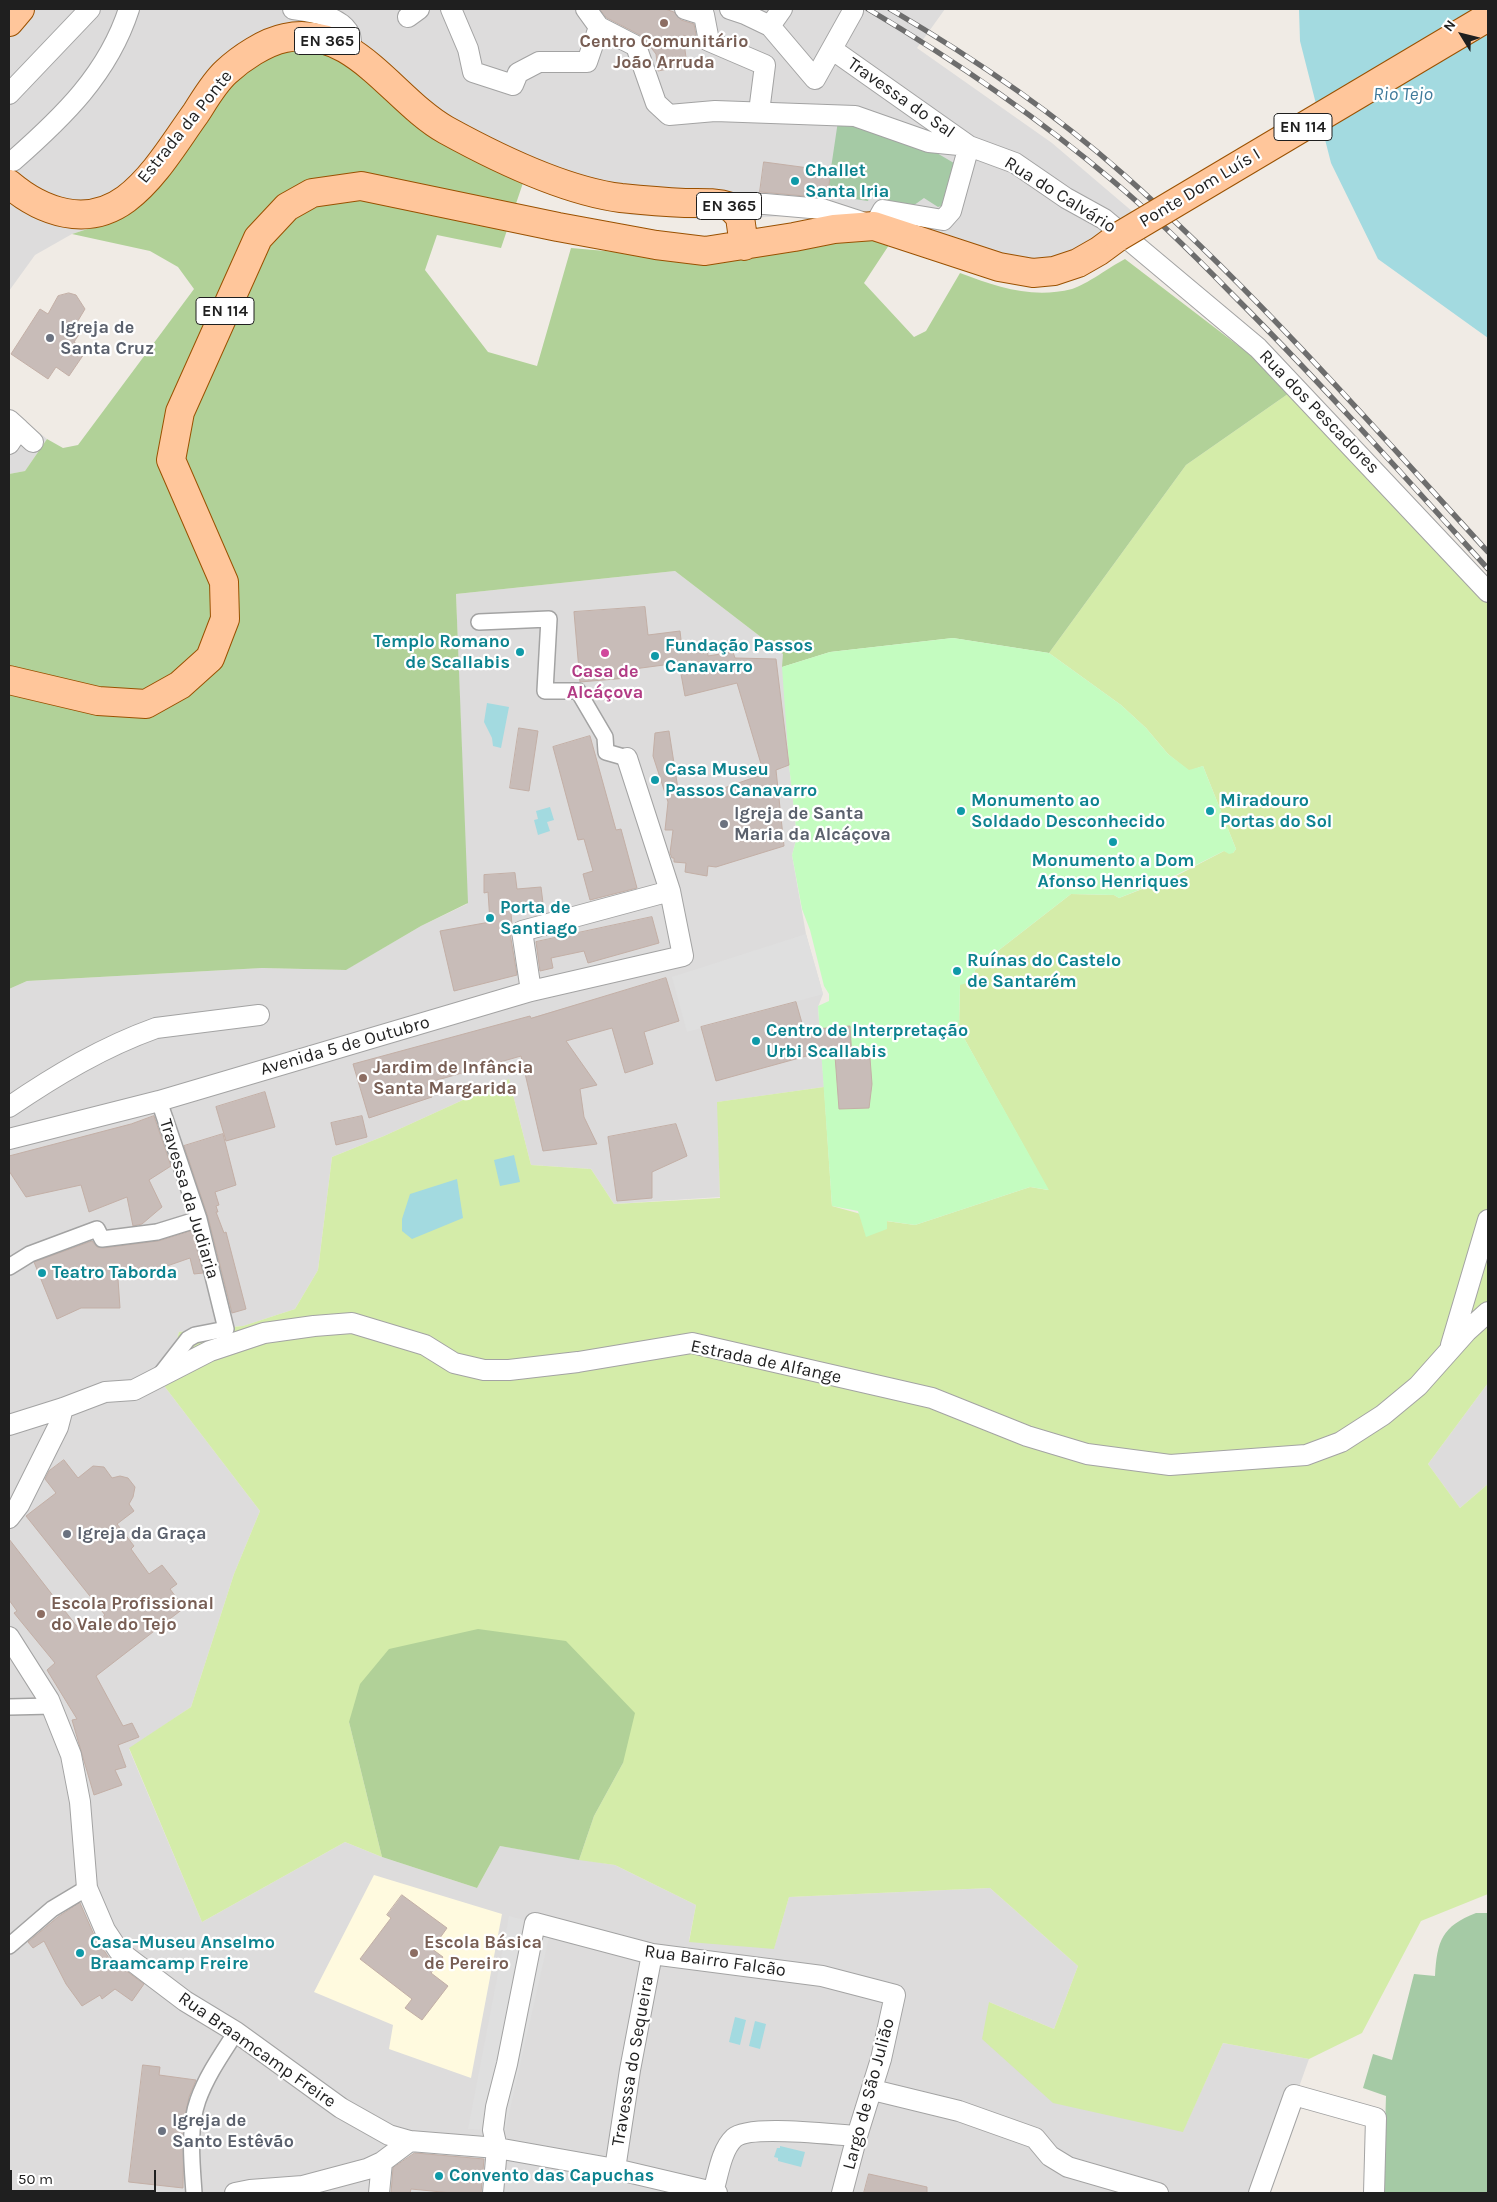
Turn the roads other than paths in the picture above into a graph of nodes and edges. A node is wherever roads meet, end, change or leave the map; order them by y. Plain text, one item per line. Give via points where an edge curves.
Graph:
1 (20, 9) edge
2 (90, 9) edge
3 (129, 9) edge
4 (293, 9) edge
5 (451, 9) edge
6 (586, 9) edge
7 (730, 9) edge
8 (782, 9) edge
9 (696, 10) edge
10 (854, 11) dead end
11 (1488, 17) edge
12 (9, 22) edge
13 (770, 26) junction
14 (599, 27) junction
15 (833, 50) junction
16 (352, 51) junction
17 (9, 94) edge
18 (759, 112) junction
19 (970, 146) junction
20 (11, 172) edge
21 (724, 204) junction
22 (874, 226) junction
23 (1127, 242) junction
24 (744, 246) junction
25 (1488, 592) edge
26 (479, 622) dead end
27 (9, 680) edge
28 (627, 758) joint
29 (670, 891) junction
30 (531, 991) junction
31 (259, 1015) dead end
32 (159, 1101) junction
33 (9, 1107) edge
34 (9, 1139) edge
35 (199, 1218) junction
36 (1488, 1220) edge
37 (9, 1267) edge
38 (1488, 1312) edge
39 (1448, 1354) junction
40 (159, 1377) junction
41 (62, 1408) junction
42 (9, 1425) edge
43 (9, 1518) edge
44 (9, 1637) edge
45 (52, 1706) junction
46 (9, 1707) edge
47 (87, 1888) junction
48 (9, 1946) edge
49 (652, 1954) junction
50 (895, 1995) joint
51 (236, 2032) junction
52 (873, 2090) junction
53 (857, 2136) junction
54 (410, 2141) junction
55 (497, 2148) junction
56 (382, 2162) junction
57 (615, 2169) junction
58 (194, 2193) edge
59 (235, 2193) edge
60 (379, 2193) edge
61 (493, 2193) edge
62 (715, 2193) edge
63 (842, 2193) edge
64 (1158, 2193) edge
65 (1259, 2193) edge
66 (1374, 2193) edge

1 - 12 main road
2 - 17 street
3 - 20 street via 102,67 77,101
4 - 16 street via 327,15 340,24 350,34
5 - 14 street via 468,48 473,72 513,85 518,73 539,62 587,62
6 - 14 street
7 - 13 street
8 - 13 street
9 - 18 street via 709,41 765,65
10 - 15 street
11 - 23 main road, Ponte Dom Luís I / EN 114, bridge
13 - 15 street via 815,79
14 - 18 street, Rua do Calvário via 636,46 656,102 669,116 715,111
15 - 19 street, Travessa do Sal
16 - 20 main road, Estrada da Ponte / EN 365 via 312,36 284,38 258,49 226,72 141,184 124,200 103,210 63,214 21,195
16 - 21 main road, Estrada da Ponte / EN 365 via 444,129 516,164 601,195
18 - 19 street, Rua do Calvário via 855,116 929,142
19 - 22 street via 951,211 942,220 883,210
19 - 23 street, Rua do Calvário via 1015,162 1066,198 1104,219
21 - 22 street via 822,209
21 - 24 main road, EN 365 via 740,218
22 - 23 main road, EN 114 via 998,267 1033,273 1078,263
22 - 24 main road, EN 114 via 834,229
23 - 25 street, Rua dos Pescadores via 1258,348
24 - 27 main road, EN 114 via 704,251 656,245 361,186 312,193 286,207 254,246 180,412 171,460 224,582 225,619 210,658 180,686 146,704 98,701
26 - 28 street via 549,619 545,691 578,691 605,737 606,752
28 - 29 street
29 - 30 street via 522,931
29 - 30 street, Avenida 5 de Outubro via 683,956
30 - 32 street, Avenida 5 de Outubro
31 - 33 street via 156,1028 142,1033 74,1065
32 - 34 street, Avenida 5 de Outubro
32 - 35 street, Travessa da Judiaria
35 - 37 street via 157,1232 102,1239 97,1229 30,1254
35 - 40 street, Travessa da Judiaria via 226,1329 188,1338
36 - 39 street
38 - 39 street, Estrada de Alfange
39 - 40 street, Estrada de Alfange via 1397,1404 1340,1442 1306,1455 1170,1466 1087,1454 1027,1436 932,1398 692,1343 578,1362 484,1370 454,1363 425,1345 352,1323 264,1334 210,1351
40 - 41 street, Estrada de Alfange via 134,1390 105,1392
41 - 42 street, Estrada de Alfange
41 - 43 street via 58,1427 19,1505
44 - 45 street, Rua Braamcamp Freire
45 - 46 street
45 - 47 street, Rua Braamcamp Freire via 71,1755 76,1778
47 - 48 street via 52,1909
47 - 51 street, Rua Braamcamp Freire via 118,1951 185,2001
49 - 50 street, Rua Bairro Falcão via 822,1976
49 - 55 street, Rua Bairro Falcão via 535,1923 496,2107 494,2130
49 - 57 street, Travessa do Sequeira
50 - 52 street, Largo de São Julião
51 - 54 street, Rua Braamcamp Freire via 341,2108 388,2134
51 - 58 street via 211,2070 198,2101 193,2125
52 - 53 street, Largo de São Julião
52 - 64 street via 959,2111 1035,2138 1050,2156 1068,2167
53 - 62 street via 779,2130 739,2135 727,2147
53 - 63 street, Largo de São Julião
54 - 55 street, Rua Braamcamp Freire
54 - 56 street
55 - 57 street, Rua Braamcamp Freire
55 - 61 street
56 - 59 street via 368,2169 303,2186
56 - 60 street
57 - 62 street, Rua Braamcamp Freire
65 - 66 street via 1294,2095 1376,2118

